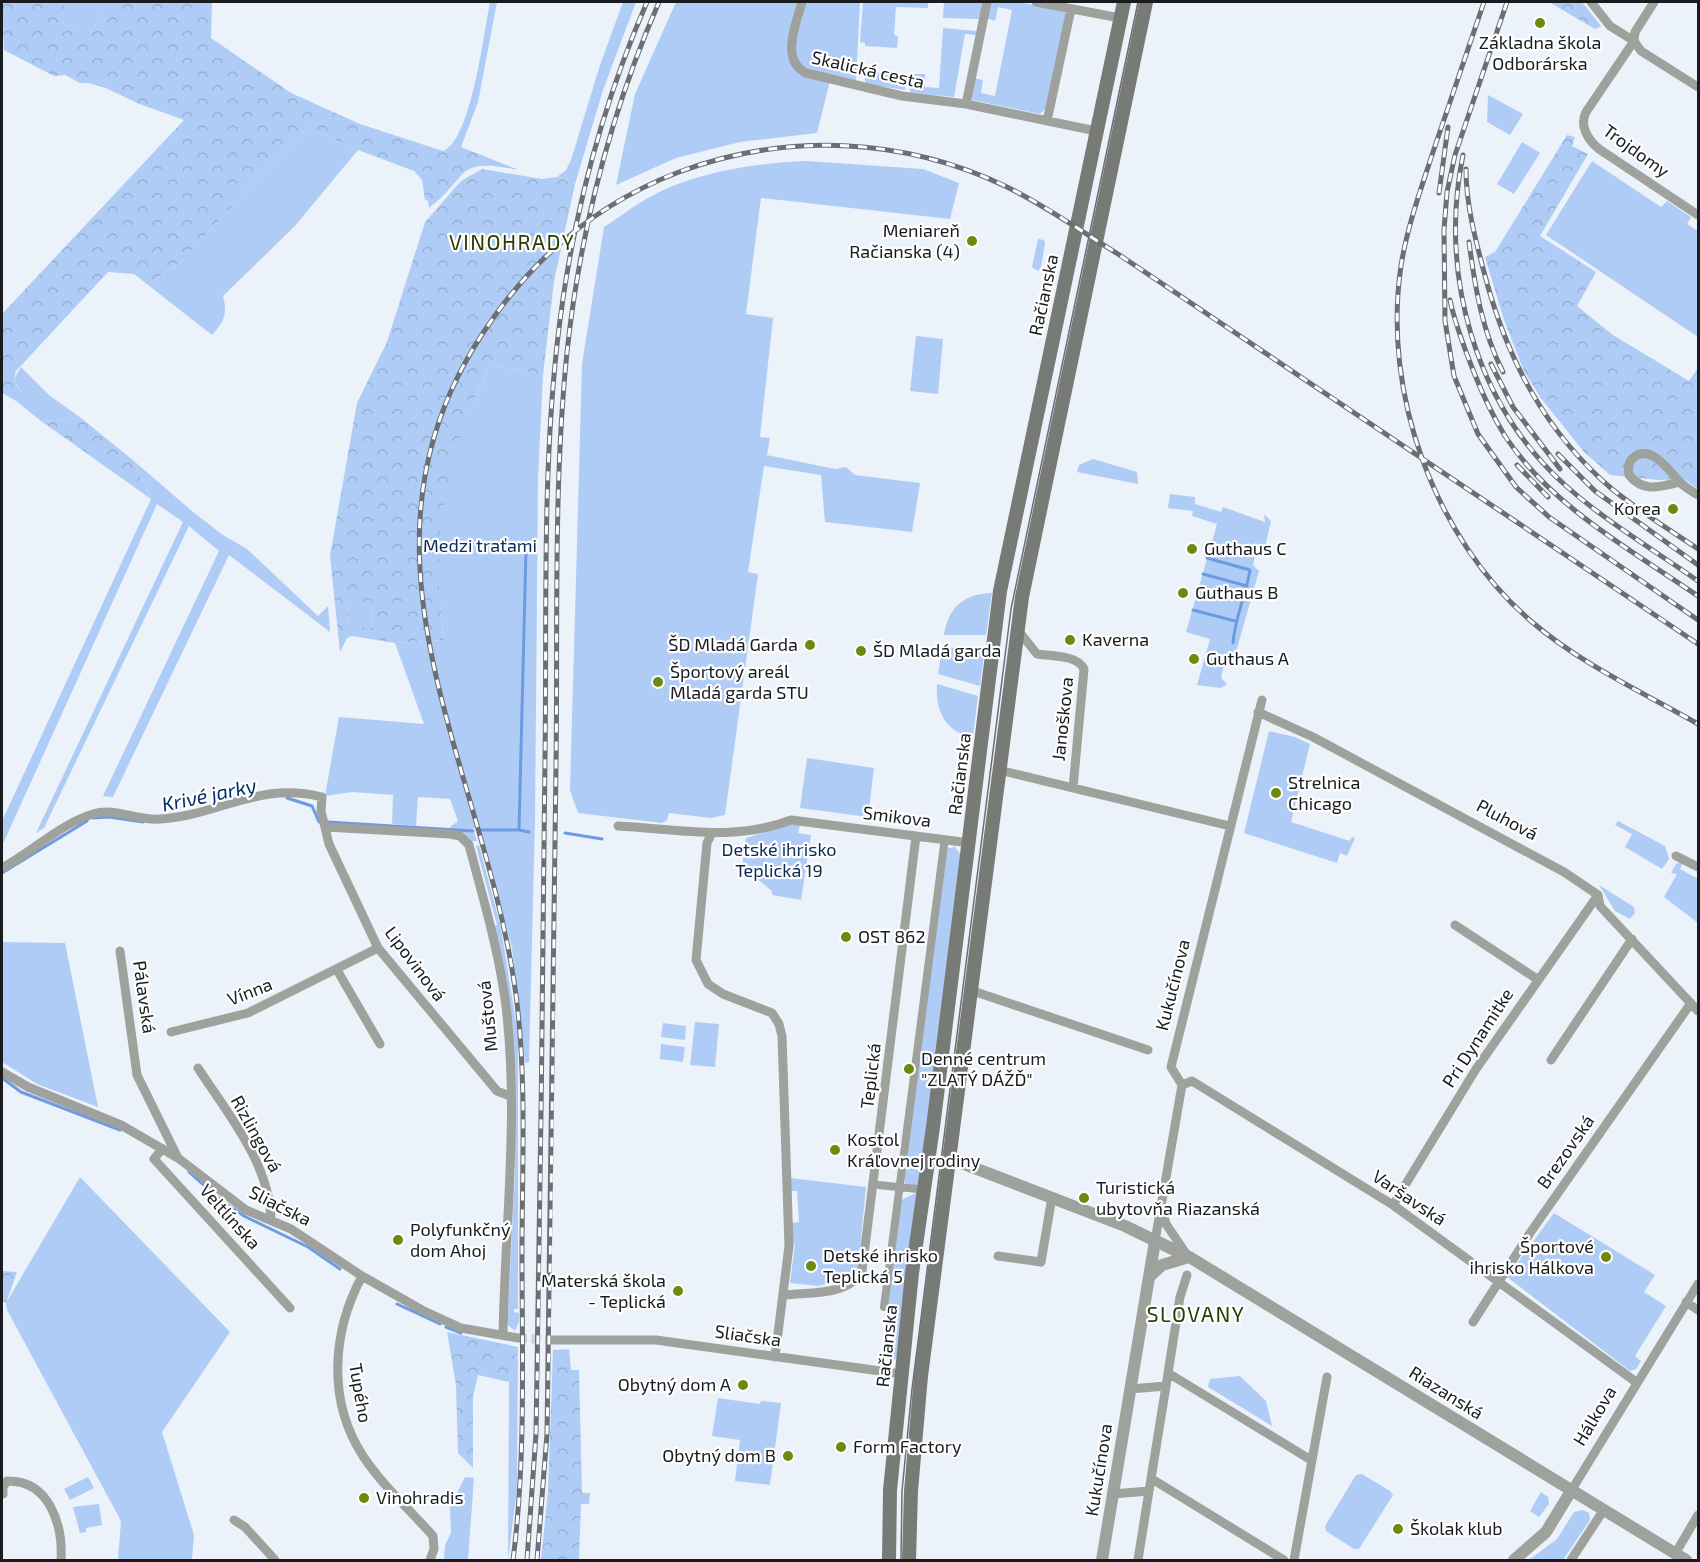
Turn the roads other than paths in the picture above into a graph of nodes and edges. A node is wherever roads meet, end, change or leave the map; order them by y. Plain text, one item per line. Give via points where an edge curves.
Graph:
1 (802, 2) edge
2 (987, 2) edge
3 (1036, 2) edge
4 (1124, 2) edge
5 (1146, 2) edge
6 (1591, 2) edge
7 (1654, 2) edge
8 (1071, 9) junction
9 (1120, 18) junction
10 (1634, 40) junction
11 (1698, 87) edge
12 (966, 104) junction
13 (1047, 121) junction
14 (1096, 131) junction
15 (1698, 215) edge
16 (1680, 482) junction
17 (1698, 495) edge
18 (1017, 629) junction
19 (1262, 700) dead end
20 (1258, 712) junction
21 (999, 770) junction
22 (1073, 788) junction
23 (618, 826) dead end
24 (1230, 826) junction
25 (326, 827) junction
26 (712, 833) junction
27 (916, 836) junction
28 (970, 843) junction
29 (944, 845) dead end
30 (1676, 856) dead end
31 (1698, 867) edge
32 (2, 868) edge
33 (1598, 895) junction
34 (1455, 925) dead end
35 (1632, 939) junction
36 (378, 948) junction
37 (120, 951) dead end
38 (337, 970) junction
39 (1537, 978) junction
40 (970, 990) junction
41 (1690, 1003) junction
42 (1698, 1011) edge
43 (171, 1032) dead end
44 (380, 1044) dead end
45 (1148, 1050) dead end
46 (1551, 1060) dead end
47 (198, 1068) dead end
48 (2, 1072) edge
49 (1182, 1085) junction
50 (510, 1096) junction
51 (162, 1149) junction
52 (178, 1158) junction
53 (951, 1160) junction
54 (878, 1185) dead end
55 (900, 1187) junction
56 (918, 1189) dead end
57 (1052, 1197) junction
58 (1161, 1205) junction
59 (1393, 1205) junction
60 (271, 1220) junction
61 (1155, 1240) junction
62 (998, 1256) dead end
63 (1188, 1256) junction
64 (1187, 1275) dead end
65 (362, 1276) junction
66 (1148, 1278) junction
67 (1498, 1280) junction
68 (1698, 1284) edge
69 (785, 1295) junction
70 (1686, 1302) junction
71 (884, 1307) dead end
72 (290, 1308) dead end
73 (1698, 1310) edge
74 (1473, 1322) dead end
75 (503, 1335) junction
76 (518, 1338) tunnel mouth
77 (552, 1340) tunnel mouth
78 (775, 1357) junction
79 (1168, 1373) junction
80 (902, 1374) junction
81 (1327, 1377) dead end
82 (1636, 1382) junction
83 (1166, 1386) junction
84 (1130, 1389) junction
85 (1311, 1460) junction
86 (1151, 1484) junction
87 (1571, 1491) junction
88 (3, 1494) edge
89 (1113, 1494) junction
90 (1603, 1510) junction
91 (1698, 1515) edge
92 (234, 1520) dead end
93 (1682, 1558) edge
94 (62, 1560) edge
95 (275, 1560) edge
96 (430, 1560) edge
97 (889, 1560) edge
98 (909, 1560) edge
99 (1102, 1560) edge
100 (1138, 1560) edge
101 (1284, 1560) edge
102 (1294, 1560) edge
103 (1514, 1560) edge
104 (1571, 1560) edge

1 - 12 street, Skalická cesta via 791,49 797,69 902,96
2 - 12 street
3 - 8 street
4 - 9 main road, Račianska
5 - 18 main road, Račianska
6 - 10 street via 1610,26
7 - 10 street, Trojdomy
8 - 9 street
8 - 13 street
9 - 14 main road, Račianska
10 - 11 street via 1641,51
10 - 15 street, Trojdomy via 1586,112 1586,134 1599,149
12 - 13 street, Skalická cesta
13 - 14 street, Skalická cesta
14 - 28 main road, Račianska via 1000,591
16 - 16 street via 1650,489 1640,486 1629,475 1630,462 1644,453 1652,456
16 - 17 street
18 - 21 main road, Račianska
18 - 22 street, Janoškova via 1037,654 1071,659 1084,669
19 - 20 street, Kukučínova
20 - 24 street, Kukučínova
20 - 33 street, Pluhová via 1504,837
21 - 22 street, Janoškova
21 - 40 main road, Račianska
22 - 24 street, Janoškova
23 - 26 street, Smikova
24 - 49 street, Kukučínova via 1172,1067
25 - 32 street, Lipovinová via 322,797 284,791 161,819 110,811 92,814
25 - 36 street, Lipovinová via 340,870
25 - 50 street, Muštová via 450,834 460,836 469,845 503,987
26 - 27 street, Smikova via 743,834 791,820
26 - 69 street via 707,843 696,960 708,984 772,1013 782,1036 789,1245
27 - 28 street, Smikova
27 - 69 street, Teplická via 862,1271 850,1285 841,1288
28 - 80 main road, Račianska
29 - 55 street
30 - 31 street
33 - 35 street, Pluhová via 1600,906
33 - 39 street, Pri Dynamitke
34 - 39 street
35 - 41 street, Pluhová
35 - 46 street
36 - 38 street, Vínna
36 - 50 street, Lipovinová via 497,1091
37 - 52 street, Pálavská via 137,1075
38 - 43 street, Vínna via 248,1013
38 - 44 street
39 - 59 street, Pri Dynamitke
40 - 45 street
40 - 53 main road, Račianska
41 - 42 street, Pluhová
41 - 67 street, Brezovská
47 - 60 street, Rizlingová via 256,1161 268,1193
48 - 51 street, Sliačska via 28,1087 121,1125
49 - 58 street, Kukučínova
49 - 59 street, Varšavská via 1192,1081
50 - 75 street, Muštová via 511,1173
51 - 52 street, Sliačska
51 - 72 street, Veltlínska via 154,1159
52 - 60 street, Sliačska via 246,1210
53 - 57 street, Riazanská
53 - 98 main road, Račianska via 921,1376
54 - 55 street
55 - 56 street
55 - 71 street
57 - 61 street, Riazanská
57 - 62 street via 1041,1262
58 - 61 street, Kukučínova
58 - 63 street, Riazanská via 1166,1224
59 - 67 street, Varšavská
60 - 65 street, Sliačska via 310,1240
61 - 63 street, Riazanská
61 - 66 street, Kukučínova
63 - 66 street via 1162,1265
63 - 87 street, Riazanská
64 - 79 street
65 - 75 street, Sliačska via 461,1328
65 - 96 street, Tupého via 349,1301 339,1341 344,1415 370,1466 433,1536
66 - 84 street, Kukučínova
67 - 74 street, Brezovská
67 - 82 street, Varšavská
68 - 70 street, Hálkova
69 - 78 street
70 - 73 street
70 - 82 street, Hálkova
75 - 76 street, Sliačska
77 - 78 street, Sliačska via 656,1340
78 - 80 street, Sliačska
79 - 83 street
79 - 85 street
80 - 97 main road, Račianska via 890,1490
81 - 85 street
82 - 87 street, Hálkova
83 - 84 street
83 - 86 street
84 - 89 street, Kukučínova
85 - 102 street
86 - 89 street
86 - 100 street
86 - 101 street
87 - 90 street, Riazanská
87 - 103 street, Hálkova via 1546,1532
88 - 94 street via 7,1481 16,1481 43,1494 60,1525
89 - 99 street, Kukučínova
90 - 93 street, Riazanská
90 - 104 street
91 - 93 street
92 - 95 street

